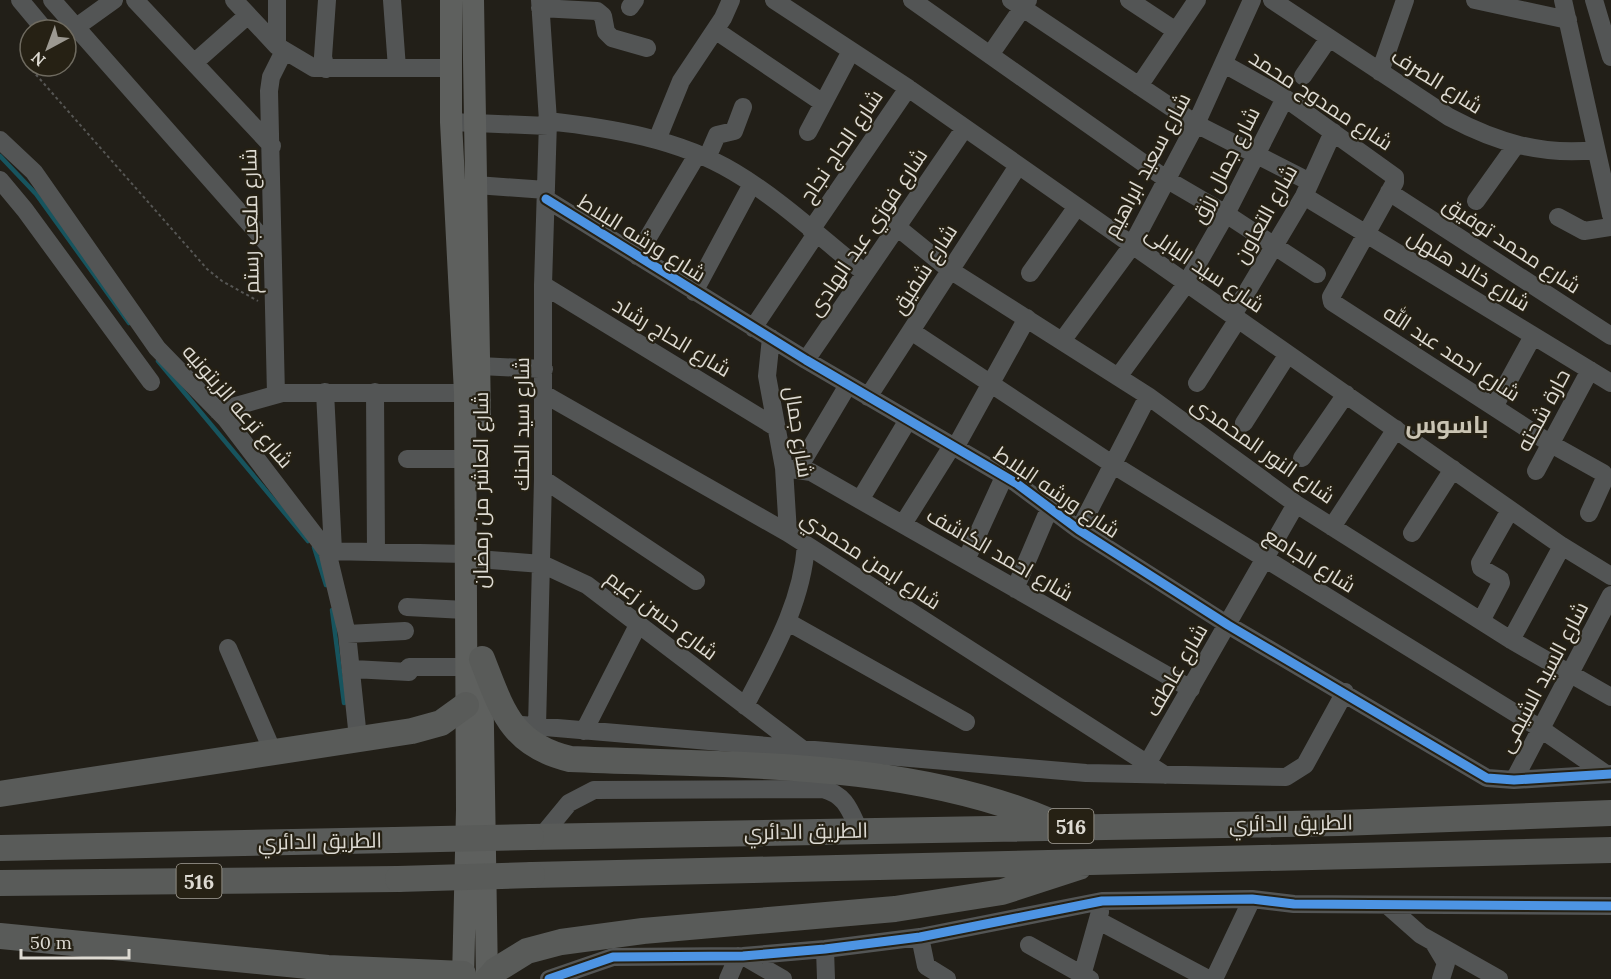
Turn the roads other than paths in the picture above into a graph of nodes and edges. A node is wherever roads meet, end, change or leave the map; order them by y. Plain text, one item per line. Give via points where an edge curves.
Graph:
1 (20, 0) edge
2 (52, 0) edge
3 (114, 0) edge
4 (135, 0) edge
5 (234, 0) edge
6 (277, 0) edge
7 (327, 0) edge
8 (392, 0) edge
9 (451, 0) edge
10 (473, 0) edge
11 (730, 0) edge
12 (774, 0) edge
13 (912, 0) edge
14 (1129, 0) edge
15 (1197, 0) edge
16 (1252, 0) edge
17 (1272, 0) edge
18 (1405, 0) edge
19 (1475, 0) edge
20 (1563, 0) edge
21 (1594, 0) edge
22 (1020, 3) edge
23 (540, 4) edge
24 (247, 16) junction
25 (35, 18) edge
26 (63, 18) edge
27 (1568, 20) junction
28 (78, 26) edge
29 (715, 30) junction
30 (1176, 31) junction
31 (1329, 38) junction
32 (78, 39) edge
33 (281, 48) junction
34 (647, 48) dead end
35 (851, 51) junction
36 (990, 56) junction
37 (1611, 57) edge
38 (195, 62) junction
39 (1224, 64) junction
40 (451, 68) junction
41 (326, 69) junction
42 (397, 69) junction
43 (1380, 72) junction
44 (1303, 76) dead end
45 (1139, 86) junction
46 (908, 88) junction
47 (1285, 98) junction
48 (823, 103) junction
49 (743, 107) dead end
50 (451, 122) junction
51 (475, 124) junction
52 (548, 124) junction
53 (1196, 124) junction
54 (964, 129) junction
55 (808, 132) dead end
56 (1334, 132) junction
57 (0, 140) edge
58 (657, 140) junction
59 (1516, 145) junction
60 (272, 146) junction
61 (1596, 150) junction
62 (1255, 156) junction
63 (702, 157) junction
64 (1018, 166) junction
65 (0, 180) edge
66 (1166, 180) junction
67 (752, 184) junction
68 (476, 185) junction
69 (1307, 189) junction
70 (1389, 192) junction
71 (546, 194) junction
72 (1476, 201) dead end
73 (1076, 208) junction
74 (1226, 214) junction
75 (1611, 215) edge
76 (1558, 217) dead end
77 (897, 227) junction
78 (1611, 227) edge
79 (813, 232) junction
80 (1366, 234) junction
81 (1131, 247) junction
82 (1275, 247) junction
83 (271, 248) junction
84 (637, 255) junction
85 (950, 270) junction
86 (865, 273) junction
87 (1030, 273) dead end
88 (1317, 274) dead end
89 (1186, 284) junction
90 (543, 285) junction
91 (694, 292) junction
92 (1236, 317) junction
93 (1027, 318) junction
94 (753, 328) junction
95 (911, 331) junction
96 (1533, 336) junction
97 (1611, 336) edge
98 (771, 338) junction
99 (1062, 340) junction
100 (1288, 354) junction
101 (806, 360) junction
102 (480, 366) junction
103 (544, 369) junction
104 (1590, 370) junction
105 (1118, 377) junction
106 (150, 382) dead end
107 (991, 382) junction
108 (1197, 383) dead end
109 (1611, 383) edge
110 (848, 385) junction
111 (325, 392) junction
112 (375, 392) junction
113 (465, 393) junction
114 (544, 394) junction
115 (1346, 394) junction
116 (276, 395) junction
117 (1148, 396) junction
118 (868, 397) junction
119 (1494, 407) junction
120 (218, 411) junction
121 (908, 420) junction
122 (1244, 423) dead end
123 (777, 428) junction
124 (1396, 429) junction
125 (1551, 444) junction
126 (953, 447) junction
127 (1302, 458) dead end
128 (407, 459) dead end
129 (465, 459) junction
130 (1113, 464) junction
131 (791, 469) junction
132 (1453, 469) junction
133 (1536, 471) dead end
134 (1004, 477) junction
135 (543, 480) junction
136 (1604, 494) edge
137 (860, 500) junction
138 (1296, 504) junction
139 (1050, 507) junction
140 (1510, 510) junction
141 (1589, 513) dead end
142 (903, 524) junction
143 (1332, 527) junction
144 (1079, 530) junction
145 (788, 533) junction
146 (1412, 533) dead end
147 (806, 545) junction
148 (1562, 546) junction
149 (330, 551) junction
150 (376, 552) junction
151 (472, 556) junction
152 (1265, 558) junction
153 (966, 560) junction
154 (542, 564) junction
155 (1611, 576) edge
156 (696, 581) dead end
157 (1015, 589) junction
158 (1611, 595) edge
159 (407, 607) dead end
160 (465, 610) junction
161 (788, 621) junction
162 (1481, 621) junction
163 (638, 625) junction
164 (1228, 625) junction
165 (405, 631) dead end
166 (347, 634) junction
167 (1511, 640) junction
168 (228, 648) dead end
169 (474, 663) junction
170 (353, 669) junction
171 (1570, 674) junction
172 (1191, 689) junction
173 (1345, 692) junction
174 (1611, 697) edge
175 (466, 705) junction
176 (745, 706) junction
177 (966, 722) dead end
178 (510, 724) junction
179 (537, 727) junction
180 (1541, 729) junction
181 (584, 731) junction
182 (358, 738) junction
183 (802, 749) junction
184 (273, 752) junction
185 (1147, 764) junction
186 (1609, 774) edge
187 (1167, 776) junction
188 (1514, 780) junction
189 (0, 794) edge
190 (1611, 813) edge
191 (1062, 826) junction
192 (859, 830) junction
193 (536, 837) junction
194 (0, 848) edge
195 (1611, 850) edge
196 (1094, 860) junction
197 (0, 883) edge
198 (1252, 898) junction
199 (1102, 901) junction
200 (1388, 905) junction
201 (1611, 906) edge
202 (1099, 921) junction
203 (0, 936) edge
204 (920, 937) junction
205 (1434, 943) junction
206 (1029, 945) dead end
207 (825, 950) junction
208 (740, 956) junction
209 (328, 974) edge
210 (475, 978) edge
211 (1085, 978) edge
212 (549, 979) edge
213 (728, 979) edge
214 (783, 979) edge
215 (826, 979) edge
216 (947, 979) edge
217 (1208, 979) edge
218 (1214, 979) edge
219 (1441, 979) edge
220 (1499, 979) edge

1 - 25 street
2 - 26 street
3 - 28 street
4 - 38 street
5 - 24 street
6 - 33 street
7 - 41 street via 323,57
8 - 42 street
9 - 40 main road, شارع العاشر من رمضان
10 - 51 main road, شارع العاشر من رمضان
11 - 29 street
12 - 35 street, شارع سيد البابلى
13 - 36 street
14 - 30 street
15 - 30 street
16 - 39 street, شارع سعيد ابراهيم
17 - 31 street, شارع الصرف
18 - 43 street
19 - 27 street
20 - 27 street
21 - 37 street
22 - 36 street
22 - 45 street, شارع خالد هلهل
23 - 34 street via 597,11 612,38
23 - 52 street, شارع سيد الحنك
24 - 33 street
24 - 38 street
27 - 61 street
29 - 48 street
29 - 58 street via 681,81
30 - 45 street
31 - 43 street, شارع الصرف
31 - 44 street
32 - 83 street
33 - 41 street via 306,65
33 - 60 street, شارع ملعب رستم via 269,91
35 - 46 street, شارع سيد البابلى
35 - 48 street
36 - 66 street
38 - 60 street
39 - 47 street, شارع ممدوح محمد
39 - 53 street, شارع سعيد ابراهيم
40 - 42 street
40 - 50 main road, شارع العاشر من رمضان
41 - 42 street
43 - 59 street, شارع الصرف via 1449,117 1479,133
45 - 53 street, شارع خالد هلهل
46 - 54 street, شارع سيد البابلى
46 - 79 street, شارع الحاج نجاح
47 - 56 street, شارع ممدوح محمد
47 - 62 street, شارع جمال رزق
48 - 55 street
49 - 63 street via 734,131 717,135
50 - 51 street
50 - 113 main road, شارع العاشر من رمضان
51 - 52 street
51 - 68 main road, شارع العاشر من رمضان
52 - 58 street via 600,126
52 - 71 street, شارع سيد الحنك
53 - 62 street, شارع خالد هلهل
53 - 66 street, شارع سعيد ابراهيم
54 - 64 street, شارع سيد البابلى
54 - 77 street, شارع فوزي عبد الهادى
56 - 69 street, شارع التعاون
56 - 70 street, شارع ممدوح محمد via 1394,175
57 - 120 street, شارع ترعه الزيتونيه via 34,172 157,348
58 - 63 street
59 - 61 street, شارع الصرف via 1568,153
59 - 72 street
60 - 83 street, شارع ملعب رستم
61 - 75 street
62 - 69 street, شارع خالد هلهل
62 - 74 street, شارع جمال رزق
63 - 67 street
63 - 84 street
64 - 73 street, شارع سيد البابلى
64 - 85 street, شارع شفيق
65 - 106 street
66 - 74 street
66 - 81 street, شارع سعيد ابراهيم
67 - 79 street
67 - 91 street
68 - 71 street
68 - 102 main road, شارع العاشر من رمضان
69 - 80 street, شارع خالد هلهل
69 - 82 street, شارع التعاون
70 - 80 street
70 - 97 street, شارع محمد توفيق
71 - 84 street, شارع ورشه البلاط
71 - 90 street, شارع سيد الحنك
73 - 81 street, شارع سيد البابلى
73 - 87 street
74 - 82 street
74 - 89 street, شارع جمال رزق
76 - 78 street via 1584,231
77 - 85 street, شارع النور المحمدى
77 - 86 street, شارع فوزي عبد الهادى
79 - 86 street
79 - 94 street, شارع الحاج نجاح
80 - 96 street, شارع خالد هلهل
80 - 119 street, شارع احمد عبد الله via 1330,299
81 - 89 street, شارع سيد البابلى
81 - 99 street, شارع سعيد ابراهيم
82 - 88 street
82 - 92 street, شارع التعاون
83 - 116 street, شارع ملعب رستم
84 - 91 street, شارع ورشه البلاط
85 - 93 street, شارع النور المحمدى
85 - 95 street, شارع شفيق
86 - 101 street, شارع فوزي عبد الهادى
89 - 92 street, شارع سيد البابلى
89 - 105 street
90 - 103 street, شارع سيد الحنك
90 - 123 street, شارع الحاج رشاد
91 - 94 street, شارع ورشه البلاط
92 - 100 street, شارع سيد البابلى
92 - 108 street, شارع التعاون
93 - 99 street, شارع النور المحمدى
93 - 107 street
94 - 98 street, شارع ورشه البلاط
95 - 107 street, شارع الجامع
95 - 118 street, شارع شفيق
96 - 104 street, شارع خالد هلهل
96 - 119 street
98 - 101 street, شارع ورشه البلاط
98 - 123 street, شارع جمال via 767,376
99 - 105 street, شارع النور المحمدى
100 - 115 street, شارع سيد البابلى
100 - 122 street
101 - 110 street, شارع ورشه البلاط
102 - 103 street
102 - 151 main road, شارع العاشر من رمضان
103 - 114 street, شارع سيد الحنك
104 - 109 street, شارع خالد هلهل
104 - 125 street, حارة شحته
105 - 117 street, شارع النور المحمدى
107 - 126 street
107 - 130 street, شارع الجامع
110 - 118 street, شارع ورشه البلاط
110 - 131 street
111 - 112 street
111 - 116 street
111 - 149 street
112 - 113 street
112 - 150 street
113 - 129 main road, شارع العاشر من رمضان
114 - 135 street, شارع سيد الحنك
114 - 145 street, شارع ايمن محمدي
115 - 124 street, شارع سيد البابلى
115 - 127 street
116 - 120 street
117 - 130 street
117 - 138 street, شارع النور المحمدى
118 - 121 street, شارع ورشه البلاط
119 - 125 street, شارع احمد عبد الله
120 - 149 street, شارع ترعه الزيتونيه
121 - 126 street, شارع ورشه البلاط
121 - 137 street
123 - 131 street, شارع جمال
124 - 132 street, شارع سيد البابلى
124 - 143 street
125 - 133 street, حارة شحته
125 - 136 street, شارع احمد عبد الله via 1603,473
126 - 134 street, شارع ورشه البلاط
126 - 142 street
128 - 129 street
129 - 151 main road, شارع العاشر من رمضان
130 - 144 street
130 - 152 street, شارع الجامع
131 - 137 street, شارع احمد الكاشف via 811,472
131 - 145 street, شارع جمال
132 - 140 street, شارع سيد البابلى
132 - 146 street
134 - 139 street, شارع ورشه البلاط
134 - 153 street
135 - 154 street, شارع سيد الحنك
135 - 156 street
136 - 141 street
137 - 142 street, شارع احمد الكاشف
138 - 143 street, شارع النور المحمدى
138 - 152 street, شارع عاطف
139 - 144 street, شارع ورشه البلاط
139 - 157 street
140 - 148 street, شارع سيد البابلى
140 - 162 street via 1480,563 1501,583
142 - 153 street, شارع احمد الكاشف
143 - 162 street, شارع النور المحمدى
144 - 164 street, شارع ورشه البلاط
145 - 147 street, شارع ايمن محمدي
147 - 161 street via 798,594
147 - 185 street, شارع ايمن محمدي
148 - 155 street, شارع سيد البابلى
148 - 167 street
149 - 150 street, شارع حسن زعيم
149 - 166 street, شارع ترعه الزيتونيه
150 - 151 street, شارع حسن زعيم
151 - 154 street, شارع حسن زعيم
151 - 160 main road, شارع العاشر من رمضان
151 - 169 main road, شارع العاشر من رمضان
152 - 164 street, شارع عاطف
152 - 180 street, شارع الجامع
153 - 157 street, شارع احمد الكاشف
154 - 163 street, شارع حسن زعيم via 586,585
154 - 179 street, شارع سيد الحنك
157 - 172 street, شارع احمد الكاشف
158 - 171 street, شارع السيد الشيمى
159 - 160 street
160 - 169 main road, شارع العاشر من رمضان
161 - 176 street
161 - 177 street
162 - 167 street, شارع النور المحمدى
163 - 176 street, شارع حسن زعيم
163 - 181 street
164 - 172 street, شارع عاطف
164 - 173 street, شارع ورشه البلاط
165 - 166 street
166 - 170 street, شارع ترعه الزيتونيه
167 - 171 street, شارع النور المحمدى
168 - 184 street
169 - 170 street via 410,667 409,672
169 - 175 main road, شارع العاشر من رمضان
169 - 178 highway
169 - 210 main road, شارع العاشر من رمضان
170 - 182 street, شارع ترعه الزيتونيه
171 - 174 street, شارع النور المحمدى
171 - 180 street, شارع السيد الشيمى
172 - 185 street, شارع عاطف
173 - 187 street via 1310,757 1295,774
173 - 188 street, شارع ورشه البلاط via 1486,778
175 - 182 highway via 427,728
175 - 210 main road, شارع العاشر من رمضان
176 - 183 street, شارع حسن زعيم
178 - 179 street
178 - 191 highway via 537,747 570,759 844,773 932,784 998,801
179 - 181 street
180 - 186 street, شارع الجامع
180 - 188 street, شارع السيد الشيمى
181 - 183 street
182 - 184 highway
183 - 187 street
184 - 189 highway
185 - 187 street, شارع ايمن محمدي
186 - 188 street
190 - 191 highway, الطريق الدائري / 516 via 1340,823
191 - 192 highway, الطريق الدائري / 516
192 - 193 highway, الطريق الدائري / 516
192 - 193 street via 847,802 823,789 594,790 569,803
193 - 194 highway, الطريق الدائري / 516, bridge
195 - 196 highway, الطريق الدائري / 516
196 - 197 highway, الطريق الدائري / 516, bridge via 398,879
196 - 210 highway via 1002,892 932,904 561,942 527,951
198 - 199 street
198 - 200 street via 1294,904
198 - 218 street
199 - 202 street
199 - 204 street
200 - 201 street
200 - 205 street
202 - 211 street
202 - 217 street
203 - 209 highway
204 - 207 street
204 - 216 street via 926,966
205 - 219 street via 1446,963
205 - 220 street
206 - 211 street
207 - 208 street
207 - 215 street
208 - 212 street via 613,957
208 - 213 street
208 - 214 street
209 - 210 highway

